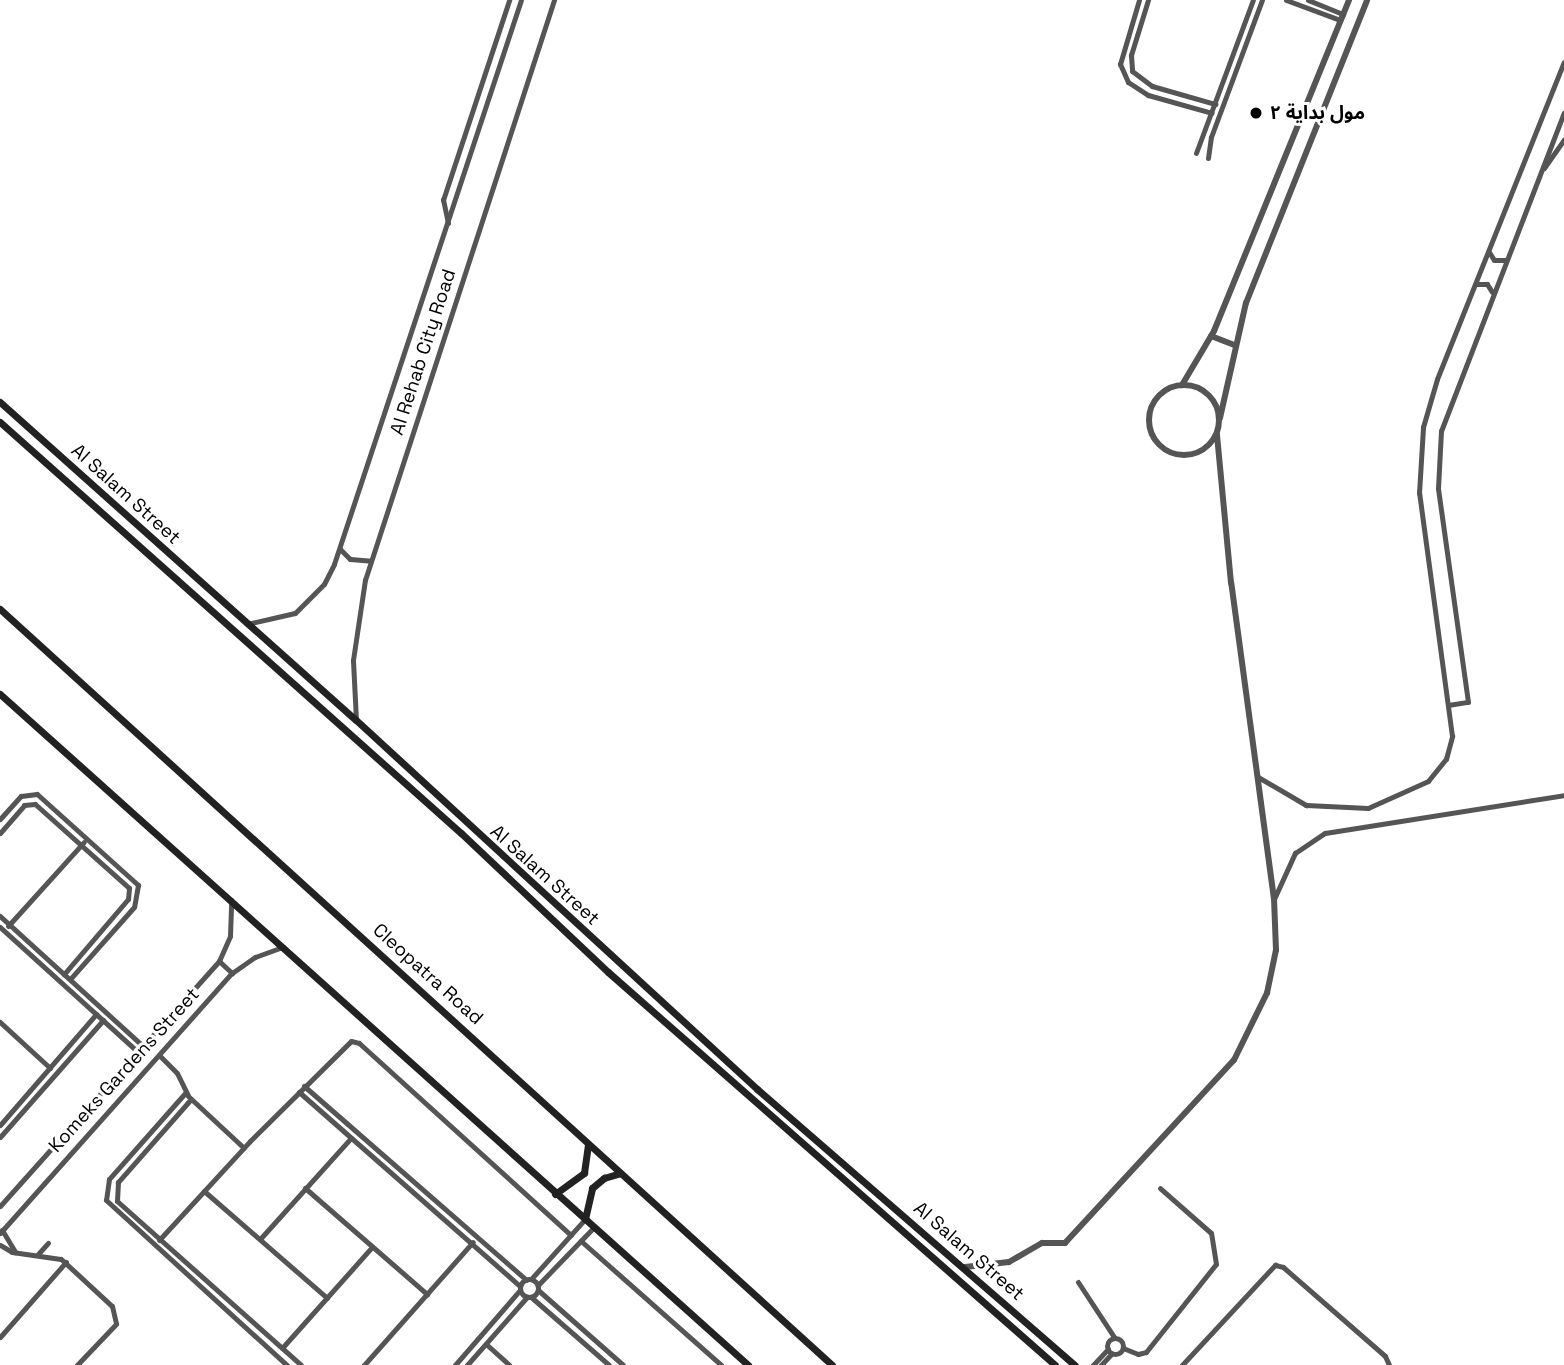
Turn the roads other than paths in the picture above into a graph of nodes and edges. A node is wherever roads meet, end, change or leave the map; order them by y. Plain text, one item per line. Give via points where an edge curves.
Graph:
1 (509, 0) edge
2 (521, 0) edge
3 (554, 0) edge
4 (1139, 0) edge
5 (1148, 0) edge
6 (1253, 0) edge
7 (1262, 0) edge
8 (1286, 0) edge
9 (1309, 0) edge
10 (1349, 0) edge
11 (1367, 0) edge
12 (1307, 8) junction
13 (1342, 17) junction
14 (1132, 23) junction
15 (1141, 26) junction
16 (1564, 62) edge
17 (1215, 104) junction
18 (1212, 113) junction
19 (1564, 113) edge
20 (1207, 127) junction
21 (1214, 130) junction
22 (1564, 139) edge
23 (1196, 153) dead end
24 (1208, 158) dead end
25 (1541, 170) junction
26 (448, 223) junction
27 (1489, 252) junction
28 (1506, 260) junction
29 (1476, 285) junction
30 (1492, 292) junction
31 (1211, 336) junction
32 (1234, 345) junction
33 (1182, 385) junction
34 (0, 402) edge
35 (1220, 418) junction
36 (0, 422) edge
37 (1217, 434) junction
38 (340, 549) junction
39 (371, 561) junction
40 (0, 609) edge
41 (247, 624) junction
42 (0, 694) edge
43 (1448, 705) junction
44 (356, 720) junction
45 (1258, 777) junction
46 (1564, 796) edge
47 (1368, 808) junction
48 (0, 819) edge
49 (1370, 824) junction
50 (467, 825) junction
51 (461, 832) junction
52 (0, 833) edge
53 (88, 838) junction
54 (82, 844) junction
55 (231, 899) junction
56 (1275, 900) junction
57 (0, 916) edge
58 (10, 924) junction
59 (4, 931) edge
60 (0, 941) edge
61 (284, 946) junction
62 (219, 961) junction
63 (64, 974) junction
64 (232, 974) junction
65 (70, 979) junction
66 (96, 1014) junction
67 (103, 1020) junction
68 (0, 1022) edge
69 (143, 1045) junction
70 (138, 1052) junction
71 (159, 1055) junction
72 (50, 1068) junction
73 (304, 1086) junction
74 (299, 1092) junction
75 (186, 1093) junction
76 (191, 1099) junction
77 (0, 1125) edge
78 (350, 1126) junction
79 (344, 1132) junction
80 (0, 1137) edge
81 (351, 1138) junction
82 (589, 1145) junction
83 (243, 1148) junction
84 (620, 1173) junction
85 (305, 1188) junction
86 (1160, 1188) dead end
87 (205, 1191) junction
88 (555, 1194) junction
89 (0, 1206) edge
90 (585, 1219) junction
91 (594, 1227) junction
92 (1, 1231) edge
93 (571, 1235) junction
94 (478, 1237) junction
95 (260, 1239) junction
96 (159, 1240) junction
97 (581, 1241) junction
98 (48, 1242) dead end
99 (472, 1244) junction
100 (0, 1245) edge
101 (373, 1247) junction
102 (558, 1250) junction
103 (15, 1252) junction
104 (38, 1254) junction
105 (566, 1256) junction
106 (66, 1262) junction
107 (965, 1267) junction
108 (528, 1280) junction
109 (1078, 1282) dead end
110 (520, 1288) junction
111 (538, 1288) junction
112 (427, 1294) junction
113 (529, 1297) junction
114 (327, 1298) junction
115 (0, 1337) edge
116 (1114, 1338) junction
117 (486, 1344) junction
118 (282, 1348) junction
119 (1123, 1348) junction
120 (1110, 1351) junction
121 (609, 1353) junction
122 (603, 1360) junction
123 (77, 1365) edge
124 (287, 1365) edge
125 (301, 1365) edge
126 (364, 1365) edge
127 (454, 1365) edge
128 (467, 1365) edge
129 (509, 1365) edge
130 (609, 1365) edge
131 (623, 1365) edge
132 (721, 1365) edge
133 (748, 1365) edge
134 (832, 1365) edge
135 (1055, 1365) edge
136 (1075, 1365) edge
137 (1093, 1365) edge
138 (1101, 1365) edge
139 (1182, 1365) edge
140 (1389, 1365) edge

1 - 26 street via 443,200
2 - 26 street, Al Rehab City Road
3 - 39 street, Al Rehab City Road
4 - 14 street
5 - 15 street
6 - 17 street
7 - 21 street
8 - 12 street
9 - 12 street
9 - 13 street
10 - 13 street
11 - 32 street via 1262,261
12 - 13 street
13 - 31 street
14 - 15 street
14 - 18 street via 1120,64 1128,82 1148,95
15 - 17 street via 1130,63 1135,76
16 - 27 street
17 - 18 street
18 - 20 street
19 - 25 street
20 - 21 street
20 - 23 street
21 - 24 street
22 - 25 street
25 - 28 street
26 - 38 street, Al Rehab City Road
27 - 28 street via 1496,261
27 - 29 street
28 - 30 street
29 - 30 street via 1485,283
29 - 43 street via 1430,400 1419,453 1419,493
30 - 43 street via 1447,406 1438,457 1468,702
31 - 32 street
31 - 33 street
32 - 35 street
33 - 35 street via 1203,390
33 - 37 street via 1165,391 1152,406 1149,426 1159,445 1186,456 1205,449
34 - 41 main road, Al Salam Street
35 - 37 street
36 - 51 main road, Al Salam Street
37 - 45 street via 1231,583
38 - 39 street via 350,559
38 - 41 street, Al Rehab City Road via 324,584 295,613
39 - 44 street, Al Rehab City Road via 354,640
40 - 82 main road, Cleopatra Road
41 - 44 main road, Al Salam Street
42 - 55 main road
43 - 47 street via 1452,743 1438,772
44 - 50 main road, Al Salam Street
45 - 47 street via 1306,806
45 - 56 street
46 - 49 street
47 - 49 street
48 - 53 street via 21,796 33,793
49 - 56 street via 1308,841 1290,861
50 - 51 main road
50 - 107 main road, Al Salam Street via 757,1089
51 - 135 main road, Al Salam Street via 608,972
52 - 54 street via 31,803
53 - 54 street
53 - 65 street via 132,878 139,894 134,906
54 - 58 street
54 - 63 street via 127,885 130,895
55 - 61 main road
55 - 62 street, Komeks Gardens Street via 230,936
56 - 107 street via 1276,950 1270,983 1255,1024 1234,1060 1065,1244 1042,1243 1009,1262
57 - 58 street
58 - 59 street
58 - 63 street
59 - 60 street
59 - 66 street
61 - 64 street, Komeks Gardens Street via 255,957
61 - 88 main road
62 - 64 street
62 - 69 street, Komeks Gardens Street
63 - 65 street
64 - 71 street, Komeks Gardens Street
65 - 69 street
66 - 67 street
66 - 72 street
67 - 70 street
67 - 80 street
68 - 72 street
69 - 70 street, Komeks Gardens Street
70 - 89 street, Komeks Gardens Street
71 - 75 street via 177,1073
71 - 92 street, Komeks Gardens Street
72 - 77 street
73 - 74 street
73 - 78 street
73 - 93 street via 345,1043 359,1043
74 - 79 street
74 - 83 street
75 - 76 street
75 - 124 street via 108,1179 106,1200
76 - 83 street
76 - 96 street via 116,1186 120,1205
78 - 79 street
78 - 94 street
79 - 81 street
81 - 85 street
81 - 99 street
82 - 84 main road, Cleopatra Road
82 - 88 main road via 584,1173
83 - 87 street
84 - 90 main road via 592,1188
84 - 134 main road, Cleopatra Road
85 - 95 street
85 - 101 street
86 - 119 street via 1211,1233 1216,1264 1146,1352
87 - 95 street
87 - 96 street
88 - 90 main road
90 - 91 main road
90 - 93 street
91 - 97 street
91 - 133 main road
92 - 103 street
93 - 102 street
94 - 99 street
94 - 108 street
95 - 114 street
96 - 118 street
97 - 105 street
97 - 132 street
98 - 104 street
99 - 110 street
99 - 112 street
100 - 103 street
101 - 112 street
101 - 114 street
102 - 105 street
102 - 108 street
103 - 104 street
104 - 106 street
105 - 111 street
106 - 115 street
106 - 123 street via 112,1306 117,1319
107 - 136 main road, Al Salam Street
108 - 110 street
108 - 111 street
109 - 116 street
110 - 113 street
110 - 127 street
111 - 113 street
111 - 121 street
112 - 126 street
113 - 117 street
113 - 122 street
114 - 118 street
116 - 119 street via 1121,1340
116 - 120 street via 1108,1342
117 - 128 street
117 - 129 street
118 - 125 street
119 - 120 street
120 - 137 street
120 - 138 street
121 - 122 street
121 - 131 street
122 - 130 street
139 - 140 street via 1275,1265 1283,1267 1385,1356

